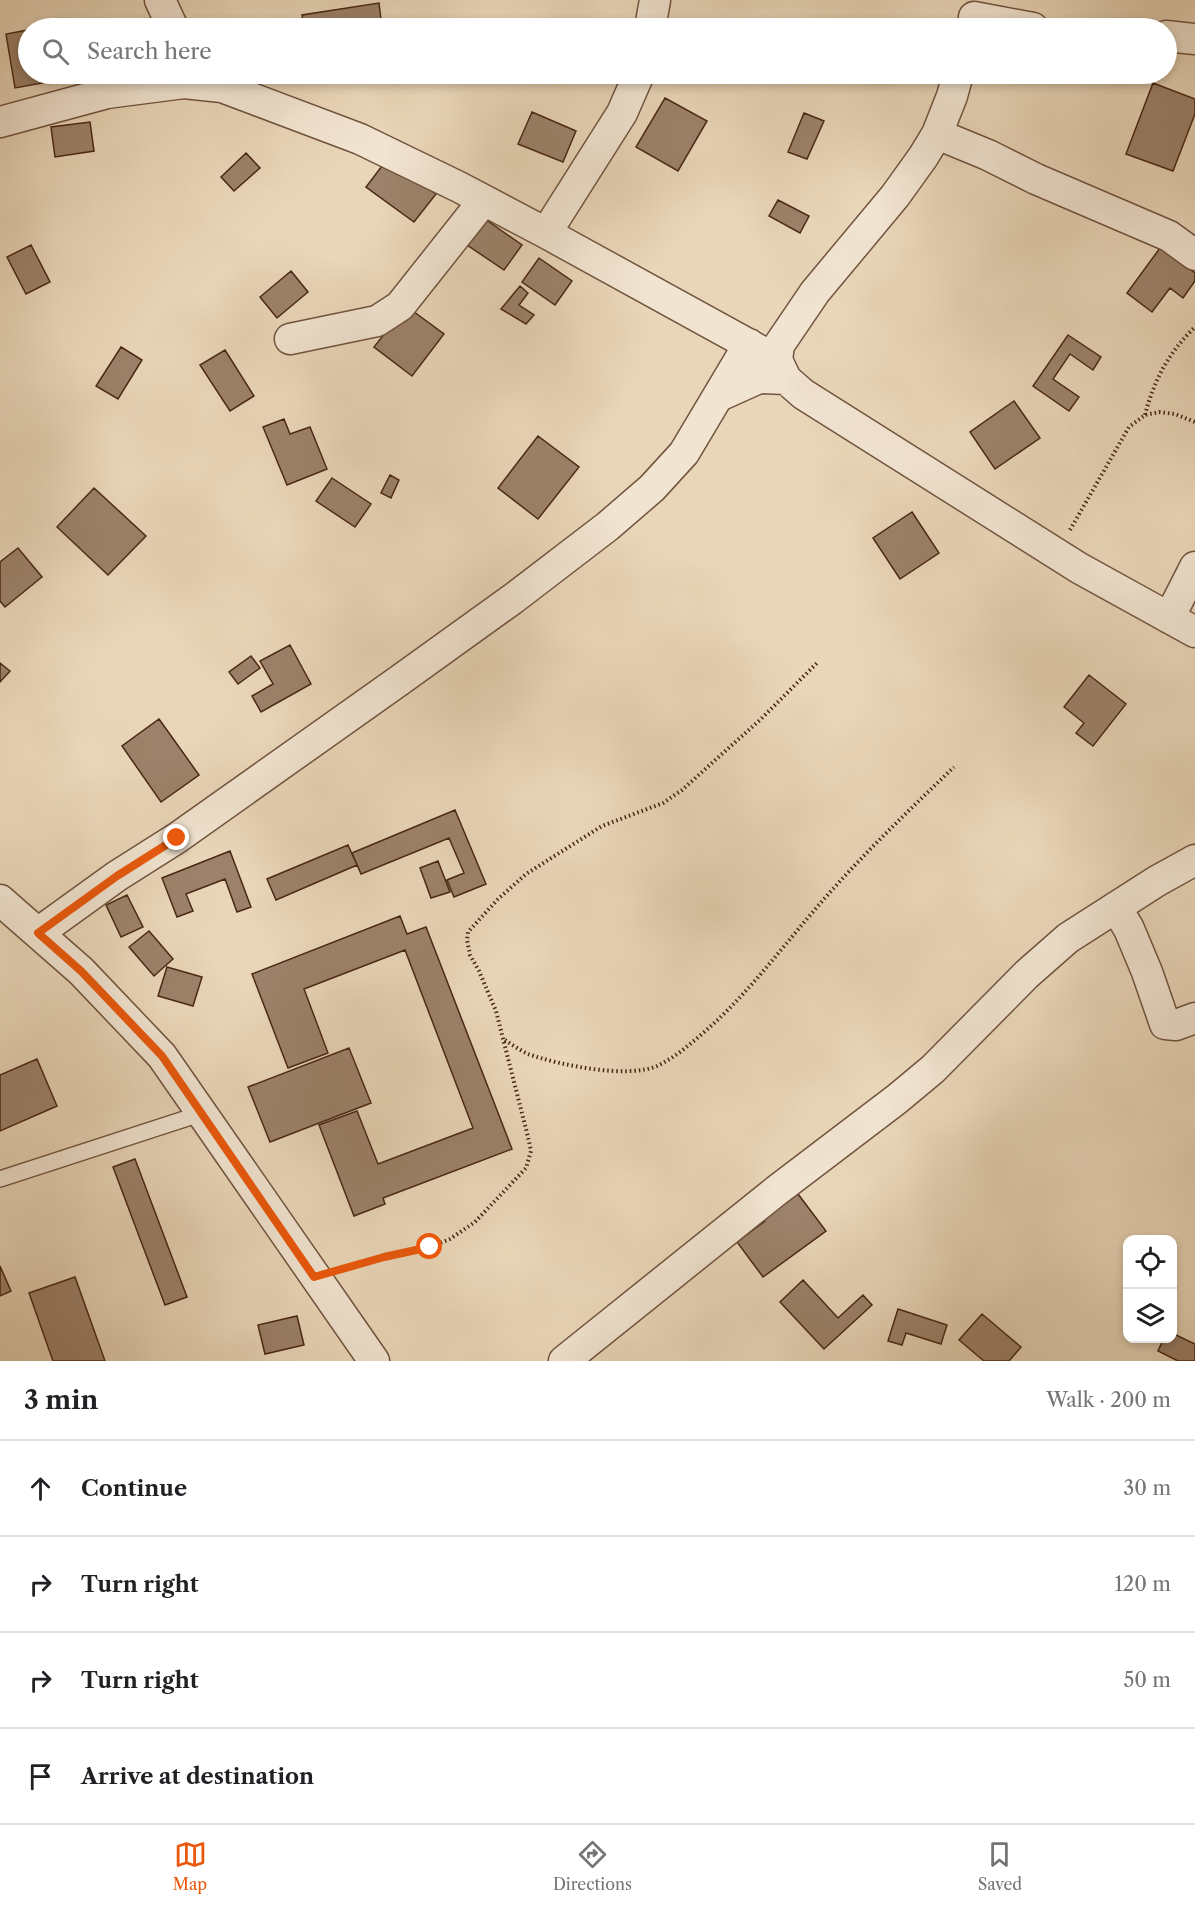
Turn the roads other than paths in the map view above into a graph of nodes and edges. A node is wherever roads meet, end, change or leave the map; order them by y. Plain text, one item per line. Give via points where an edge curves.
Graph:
1 (160, 0) edge
2 (655, 0) edge
3 (168, 18) edge
4 (652, 18) edge
5 (1177, 37) edge
6 (1195, 39) edge
7 (176, 84) edge
8 (222, 84) edge
9 (635, 84) edge
10 (955, 84) edge
11 (0, 122) edge
12 (937, 134) junction
13 (484, 200) junction
14 (546, 233) junction
15 (1195, 255) edge
16 (290, 339) dead end
17 (749, 344) junction
18 (782, 369) junction
19 (719, 396) junction
20 (1195, 567) edge
21 (1169, 618) junction
22 (1195, 632) edge
23 (1195, 860) edge
24 (0, 900) edge
25 (1116, 907) junction
26 (38, 933) junction
27 (1195, 1018) edge
28 (202, 1113) junction
29 (0, 1179) edge
30 (374, 1361) edge
31 (564, 1361) edge

1 - 3 street
2 - 4 street
5 - 6 street
7 - 11 street via 107,93
8 - 13 street via 360,139
9 - 14 street via 622,113
10 - 12 street
12 - 15 street via 1169,236
12 - 18 street via 895,196 815,291 779,345
13 - 14 street
13 - 16 street via 389,315 377,321
14 - 17 street
17 - 18 street
17 - 19 street
18 - 19 street
18 - 21 street via 803,394 1057,554
19 - 26 street via 684,453 652,488 608,526 400,680
20 - 21 street
21 - 22 street
23 - 25 street
24 - 26 street
25 - 27 street via 1129,929 1165,1024 1176,1025
25 - 31 street via 1068,938 897,1099
26 - 28 street via 81,971 162,1056
28 - 29 lane
28 - 30 street

